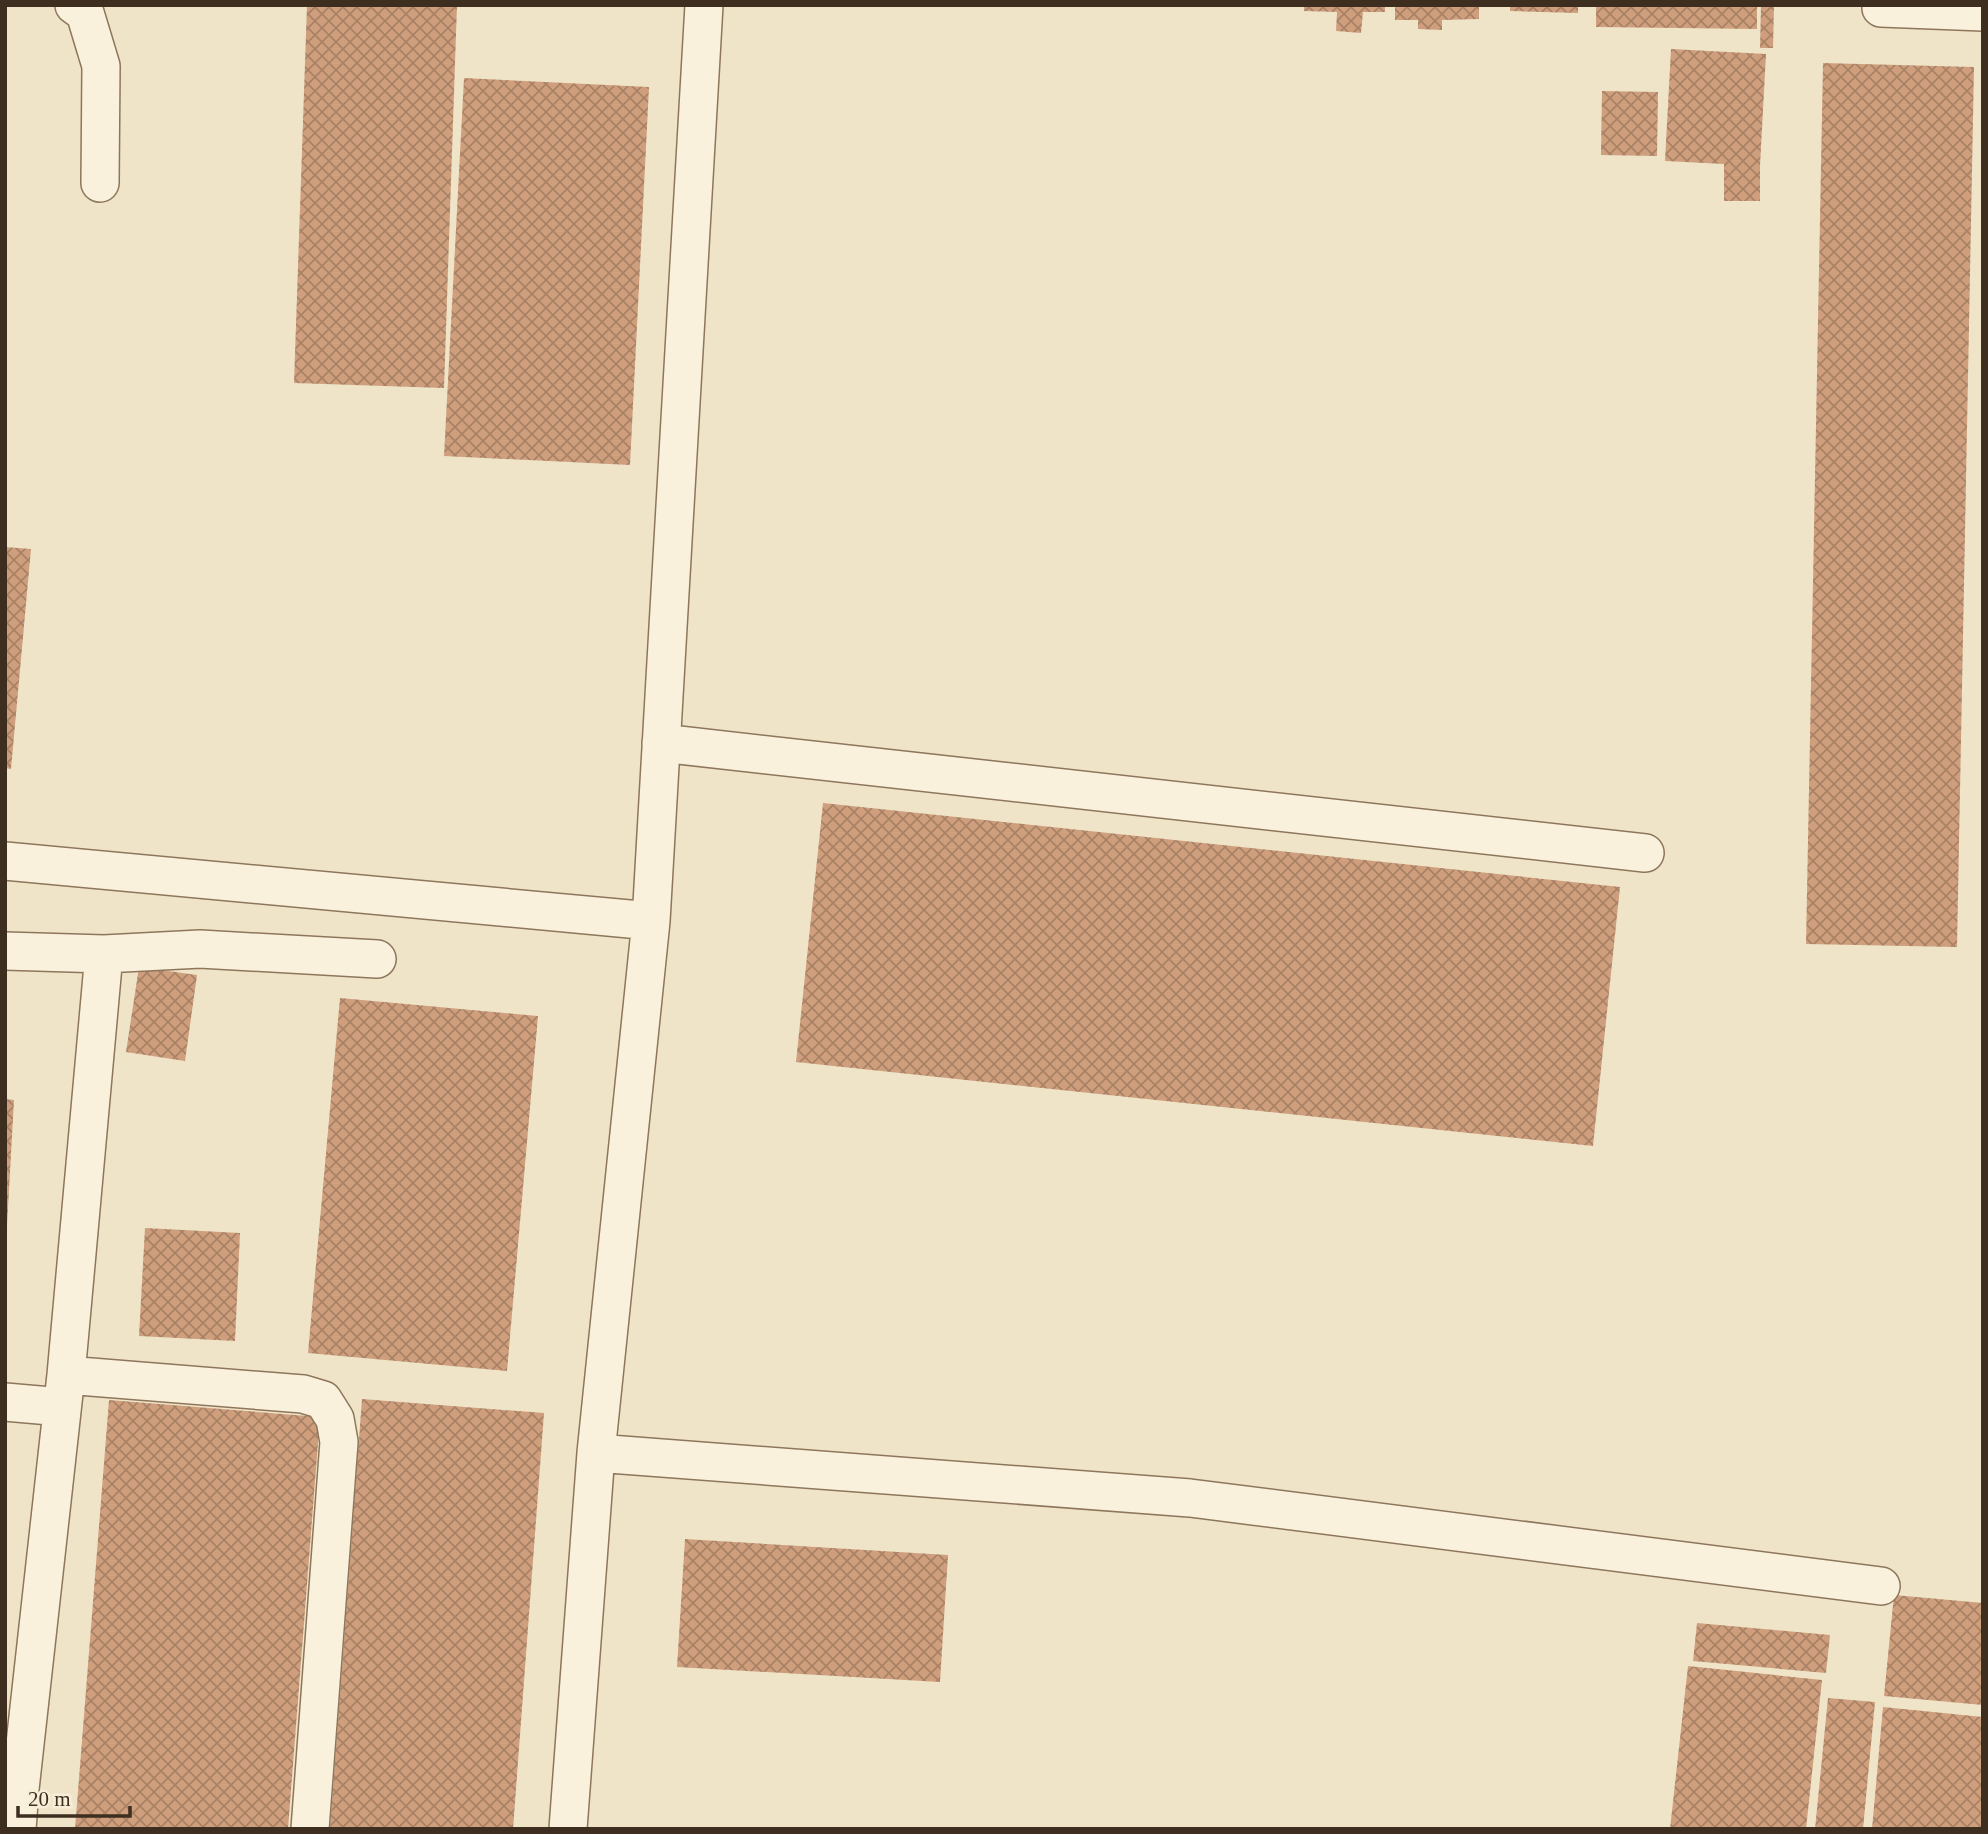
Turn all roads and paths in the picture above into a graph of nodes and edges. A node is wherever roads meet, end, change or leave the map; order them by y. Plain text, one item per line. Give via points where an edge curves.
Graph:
1 (74, 5) edge
2 (704, 5) edge
3 (1881, 8) dead end
4 (1983, 12) edge
5 (100, 183) dead end
6 (661, 743) junction
7 (1645, 853) dead end
8 (5, 861) edge
9 (651, 920) junction
10 (5, 951) edge
11 (104, 954) junction
12 (377, 959) dead end
13 (64, 1391) junction
14 (5, 1402) edge
15 (596, 1453) junction
16 (1881, 1586) dead end
17 (12, 1789) edge
18 (17, 1829) edge
19 (310, 1829) edge
20 (568, 1829) edge

1 - 5 lane via 85,13 101,66
2 - 6 lane
3 - 4 lane
6 - 7 lane
6 - 9 lane
8 - 9 lane
9 - 15 lane
10 - 11 lane
11 - 12 lane via 200,949
11 - 13 lane
13 - 14 lane
13 - 17 lane
13 - 19 lane via 303,1394 323,1400 335,1419 339,1442
15 - 16 lane via 1190,1498
15 - 20 lane
17 - 18 lane

